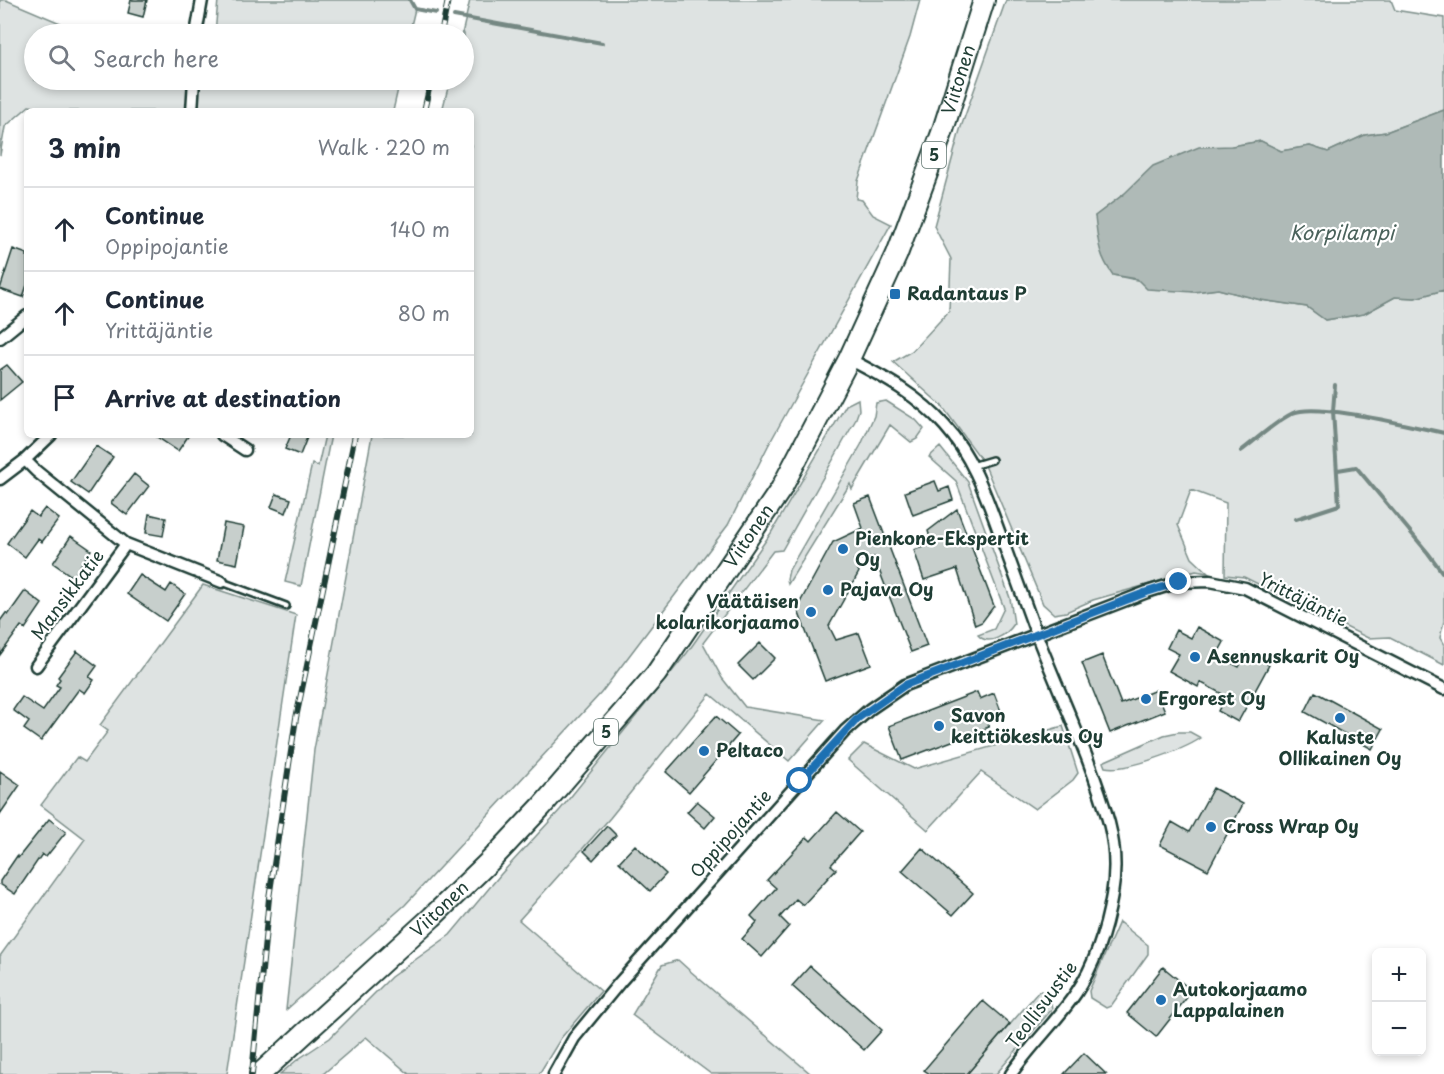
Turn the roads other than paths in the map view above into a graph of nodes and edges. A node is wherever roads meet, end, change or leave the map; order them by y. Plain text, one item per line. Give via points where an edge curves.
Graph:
1 (202, 0) edge
2 (984, 0) edge
3 (198, 24) edge
4 (193, 90) edge
5 (192, 108) edge
6 (24, 318) edge
7 (0, 338) edge
8 (849, 359) junction
9 (48, 438) edge
10 (227, 438) edge
11 (245, 450) dead end
12 (25, 460) junction
13 (992, 460) dead end
14 (972, 466) junction
15 (0, 479) edge
16 (126, 544) junction
17 (222, 582) joint
18 (286, 606) dead end
19 (1037, 634) junction
20 (36, 666) dead end
21 (1444, 689) edge
22 (260, 1074) edge
23 (554, 1074) edge
24 (1011, 1074) edge

1 - 3 street
2 - 8 highway, Viitonen / 5 via 942,133 897,254
4 - 5 street
6 - 7 street
8 - 14 street, Teollisuustie via 888,378 922,403 946,426
8 - 22 highway, Viitonen / 5 via 781,489 656,674 492,858
9 - 12 street
10 - 11 street
12 - 15 street
12 - 16 street, Mansikkatie
13 - 14 lane
14 - 19 street, Teollisuustie
16 - 17 street, Mansikkatie
16 - 20 street, Mansikkatie
17 - 18 lane
19 - 21 street, Yrittäjäntie via 1179,582 1210,581 1245,588
19 - 23 street, Oppipojantie via 905,685 858,718 620,982 574,1038
19 - 24 street, Teollisuustie via 1093,775 1110,825 1115,863 1103,936 1091,968 1076,994

